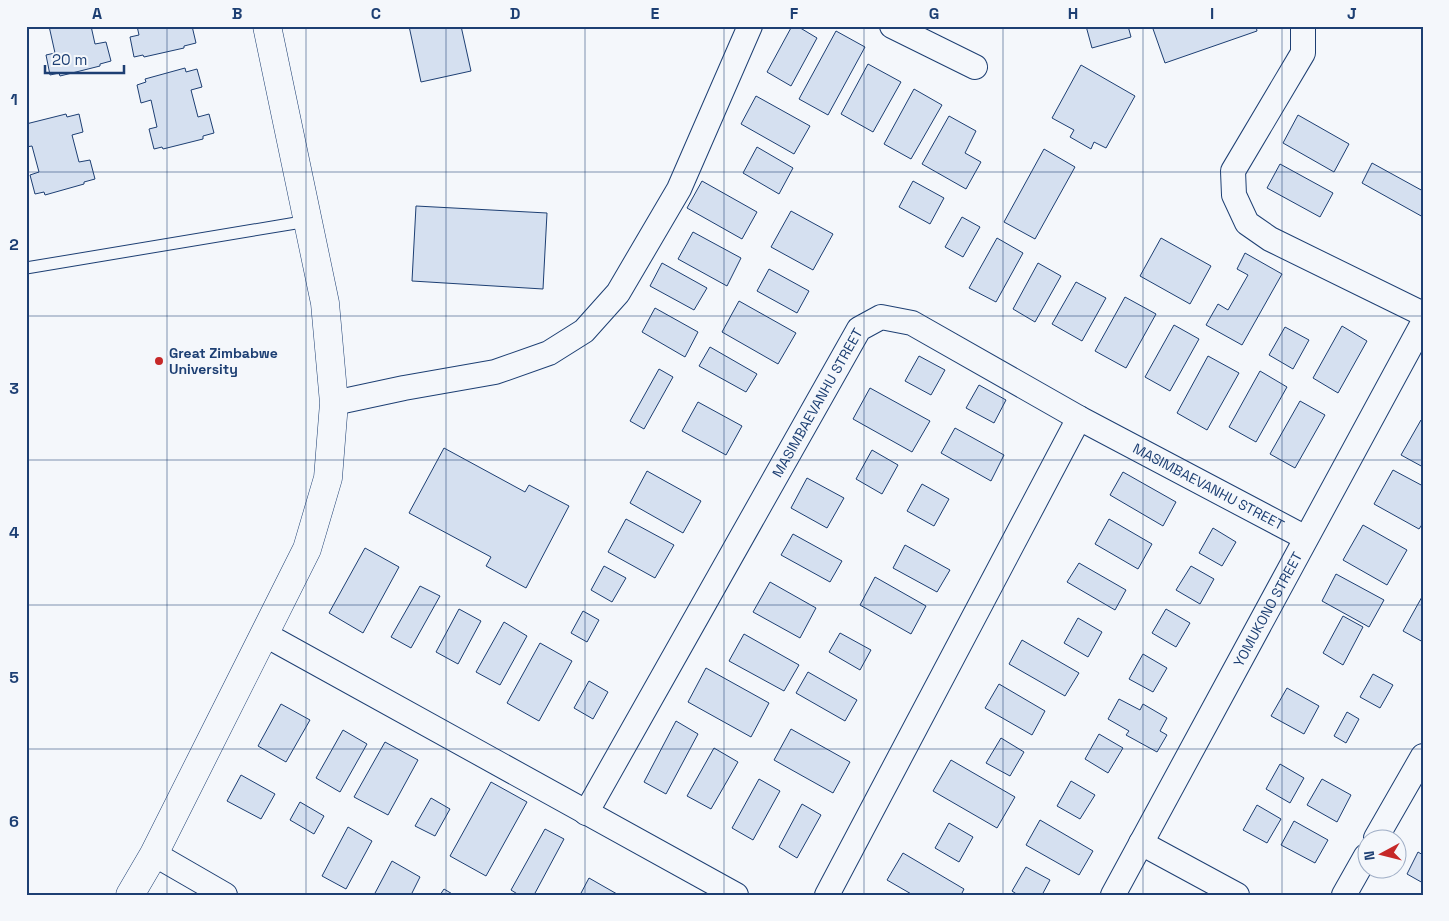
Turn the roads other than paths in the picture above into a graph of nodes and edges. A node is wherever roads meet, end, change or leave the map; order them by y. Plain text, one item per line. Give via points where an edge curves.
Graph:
1 (267, 26) edge
2 (750, 26) edge
3 (892, 26) edge
4 (1303, 26) edge
5 (975, 67) dead end
6 (308, 221) junction
7 (26, 268) edge
8 (1423, 314) edge
9 (1423, 323) edge
10 (334, 403) junction
11 (1079, 418) junction
12 (1306, 538) junction
13 (264, 634) junction
14 (1423, 756) edge
15 (586, 813) junction
16 (1382, 828) edge
17 (1141, 843) junction
18 (154, 854) junction
19 (1356, 874) edge
20 (130, 895) edge
21 (225, 895) edge
22 (736, 895) edge
23 (827, 895) edge
24 (1113, 895) edge
25 (1237, 895) edge
26 (1344, 895) edge

1 - 6 street
2 - 10 street via 679,189 618,293 584,331 549,353 495,372
3 - 5 street
4 - 8 street via 1303,53 1233,171 1234,195 1246,223 1270,239
6 - 7 lane
6 - 10 street via 325,303
9 - 12 street, YOMUKONO STREET
10 - 13 street via 328,478 307,549
11 - 12 street, MASIMBAEVANHU STREET
11 - 15 street, MASIMBAEVANHU STREET via 912,323 882,317 859,329
11 - 23 street
12 - 17 street, YOMUKONO STREET
13 - 15 street
13 - 18 street
14 - 16 street
15 - 22 street
17 - 24 street, YOMUKONO STREET
17 - 25 street
18 - 20 street
18 - 21 street
19 - 26 street

